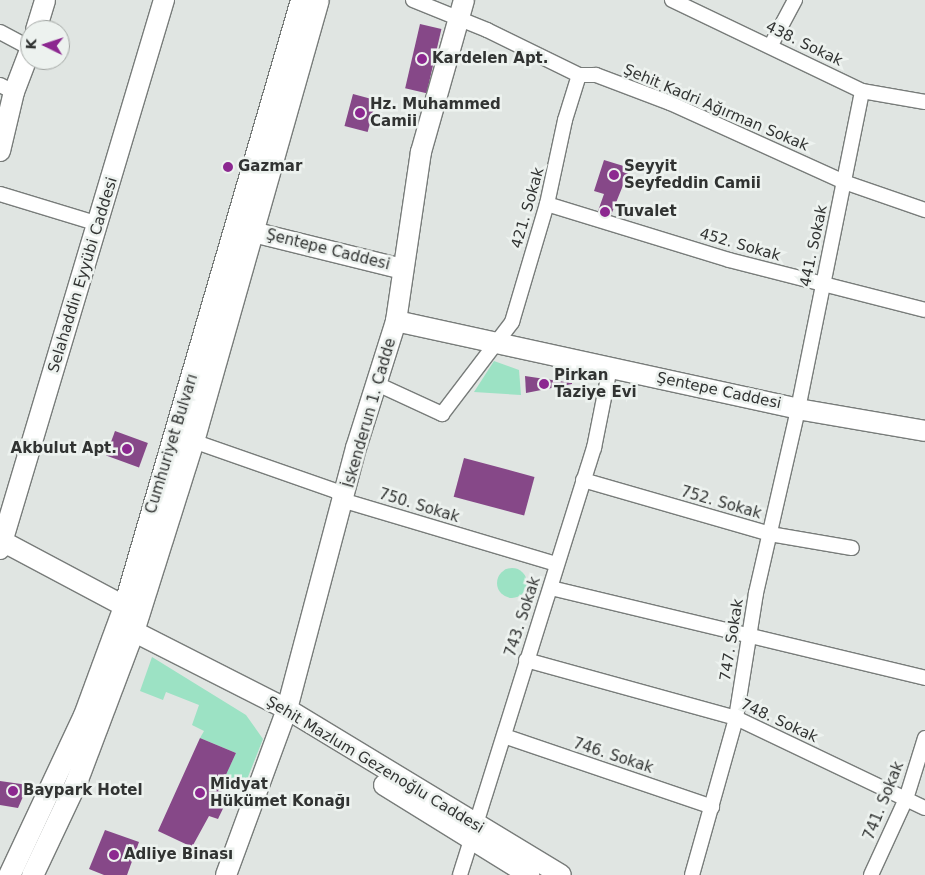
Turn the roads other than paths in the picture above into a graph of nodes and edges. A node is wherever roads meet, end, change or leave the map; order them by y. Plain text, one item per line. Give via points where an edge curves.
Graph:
1 (45, 0) edge
2 (164, 0) edge
3 (301, 0) edge
4 (318, 0) edge
5 (414, 0) edge
6 (464, 0) edge
7 (672, 0) edge
8 (795, 0) edge
9 (39, 20) edge
10 (458, 20) junction
11 (0, 32) edge
12 (20, 43) edge
13 (771, 45) junction
14 (20, 66) edge
15 (579, 75) junction
16 (7, 88) edge
17 (862, 91) junction
18 (925, 102) edge
19 (0, 151) edge
20 (844, 182) junction
21 (0, 194) edge
22 (548, 204) junction
23 (925, 210) edge
24 (99, 224) junction
25 (253, 232) junction
26 (402, 270) junction
27 (822, 284) junction
28 (925, 310) edge
29 (396, 322) junction
30 (493, 343) junction
31 (610, 368) junction
32 (377, 384) junction
33 (798, 409) junction
34 (925, 431) edge
35 (192, 442) junction
36 (583, 480) junction
37 (345, 501) junction
38 (770, 534) junction
39 (1, 543) edge
40 (852, 548) dead end
41 (556, 564) junction
42 (551, 588) junction
43 (124, 606) junction
44 (133, 632) junction
45 (749, 636) junction
46 (526, 660) junction
47 (925, 678) edge
48 (285, 715) junction
49 (736, 718) junction
50 (504, 736) junction
51 (925, 738) edge
52 (906, 800) junction
53 (712, 807) junction
54 (925, 808) edge
55 (472, 832) junction
56 (9, 875) edge
57 (32, 875) edge
58 (226, 875) edge
59 (460, 875) edge
60 (529, 875) edge
61 (560, 875) edge
62 (692, 875) edge
63 (871, 875) edge

1 - 9 street
2 - 24 street, Selahaddin Eyyübi Caddesi
3 - 43 main road, Cumhuriyet Bulvarı
4 - 25 main road, Cumhuriyet Bulvarı
5 - 10 street, Şehit Kadri Ağırman Sokak
6 - 10 street, İskenderun 1. Cadde
7 - 13 street, 438. Sokak
8 - 13 street
10 - 15 street, Şehit Kadri Ağırman Sokak
10 - 26 street, İskenderun 1. Cadde via 421,152
11 - 12 street
13 - 17 street, 438. Sokak
14 - 16 street
15 - 20 street, Şehit Kadri Ağırman Sokak via 596,75 670,103
15 - 22 street, 421. Sokak via 565,120
16 - 19 street
17 - 18 street, 438. Sokak
17 - 20 street, 441. Sokak
20 - 23 street, Şehit Kadri Ağırman Sokak
20 - 27 street, 441. Sokak
21 - 24 street
22 - 27 street, 452. Sokak via 729,260
22 - 30 street, 421. Sokak via 512,322
24 - 39 street, Selahaddin Eyyübi Caddesi
25 - 26 street, Şentepe Caddesi
25 - 35 main road, Cumhuriyet Bulvarı
26 - 29 street, İskenderun 1. Cadde
27 - 28 street, 452. Sokak
27 - 33 street, 441. Sokak
29 - 30 street, Şentepe Caddesi
29 - 32 street, İskenderun 1. Cadde
30 - 31 street, Şentepe Caddesi
30 - 32 street, 421. Sokak via 464,390 442,414
31 - 33 street, Şentepe Caddesi
31 - 36 street, 743. Sokak
32 - 37 street, İskenderun 1. Cadde via 356,448
33 - 34 street, Şentepe Caddesi
33 - 38 street, 747. Sokak
35 - 37 street, 750. Sokak via 336,491
35 - 44 main road, Cumhuriyet Bulvarı
36 - 38 street, 752. Sokak
36 - 41 street, 743. Sokak
37 - 41 street, 750. Sokak
37 - 48 street, İskenderun 1. Cadde
38 - 40 street, 752. Sokak
38 - 45 street, 747. Sokak
39 - 43 street
41 - 42 street, 743. Sokak
42 - 45 street
42 - 46 street, 743. Sokak
43 - 56 main road, Cumhuriyet Bulvarı via 84,716
44 - 48 street, Şehit Mazlum Gezenoğlu Caddesi
44 - 57 main road, Cumhuriyet Bulvarı via 76,782
45 - 47 street
45 - 49 street, 747. Sokak
46 - 49 street, 748. Sokak
46 - 50 street, 743. Sokak
48 - 55 street, Şehit Mazlum Gezenoğlu Caddesi
48 - 58 street, İskenderun 1. Cadde
49 - 52 street, 748. Sokak
49 - 53 street, 747. Sokak
50 - 53 street, 746. Sokak
50 - 55 street, 743. Sokak
51 - 52 street, 741. Sokak
52 - 54 street, 748. Sokak
52 - 63 street, 741. Sokak
53 - 62 street, 747. Sokak
55 - 59 street, 743. Sokak
55 - 60 street, Şehit Mazlum Gezenoğlu Caddesi
55 - 61 street, Şehit Mazlum Gezenoğlu Caddesi

